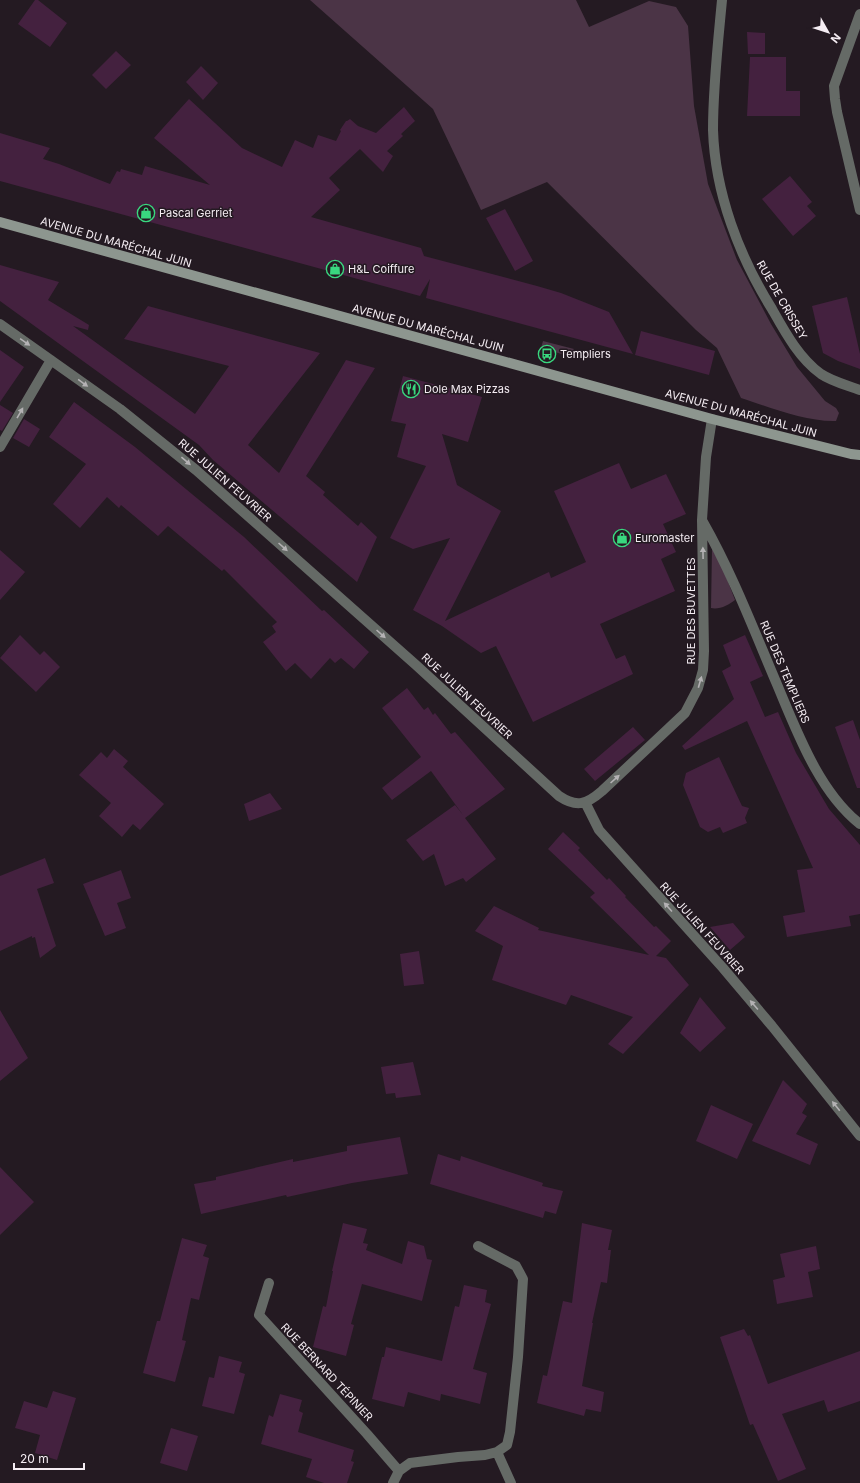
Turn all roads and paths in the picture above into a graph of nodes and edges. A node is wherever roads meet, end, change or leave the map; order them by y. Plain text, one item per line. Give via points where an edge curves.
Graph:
1 (722, 0) edge
2 (860, 14) edge
3 (860, 210) edge
4 (0, 222) edge
5 (0, 324) edge
6 (51, 360) junction
7 (860, 390) edge
8 (712, 418) junction
9 (0, 447) edge
10 (857, 455) edge
11 (702, 520) junction
12 (585, 802) junction
13 (860, 824) edge
14 (860, 1136) edge
15 (478, 1246) dead end
16 (269, 1283) dead end
17 (497, 1452) junction
18 (399, 1471) junction
19 (392, 1483) edge
20 (512, 1483) edge

1 - 7 street, RUE DE CRISSEY via 714,93 714,132 729,221 757,286 800,353 822,374
2 - 3 street via 834,86 837,112
4 - 8 main road, AVENUE DU MARÉCHAL JUIN
5 -> 6 street, RUE JULIEN FEUVRIER
9 -> 6 street
6 -> 12 street, RUE JULIEN FEUVRIER via 120,409 196,470 416,664 559,796 572,802
8 - 10 main road, AVENUE DU MARÉCHAL JUIN
8 - 11 street, RUE DES BUVETTES via 706,457
12 -> 11 street, RUE DES BUVETTES via 591,800 676,723 692,702 698,688 703,670 704,651
11 - 13 street, RUE DES TEMPLIERS via 727,568 809,754 835,799
14 -> 12 street, RUE JULIEN FEUVRIER via 718,962 599,830
15 - 17 street via 516,1266 523,1279 510,1432 507,1445
16 - 18 street, RUE BERNARD TÉPINIER via 258,1315
17 - 18 street via 410,1463
17 - 20 street
18 - 19 street

